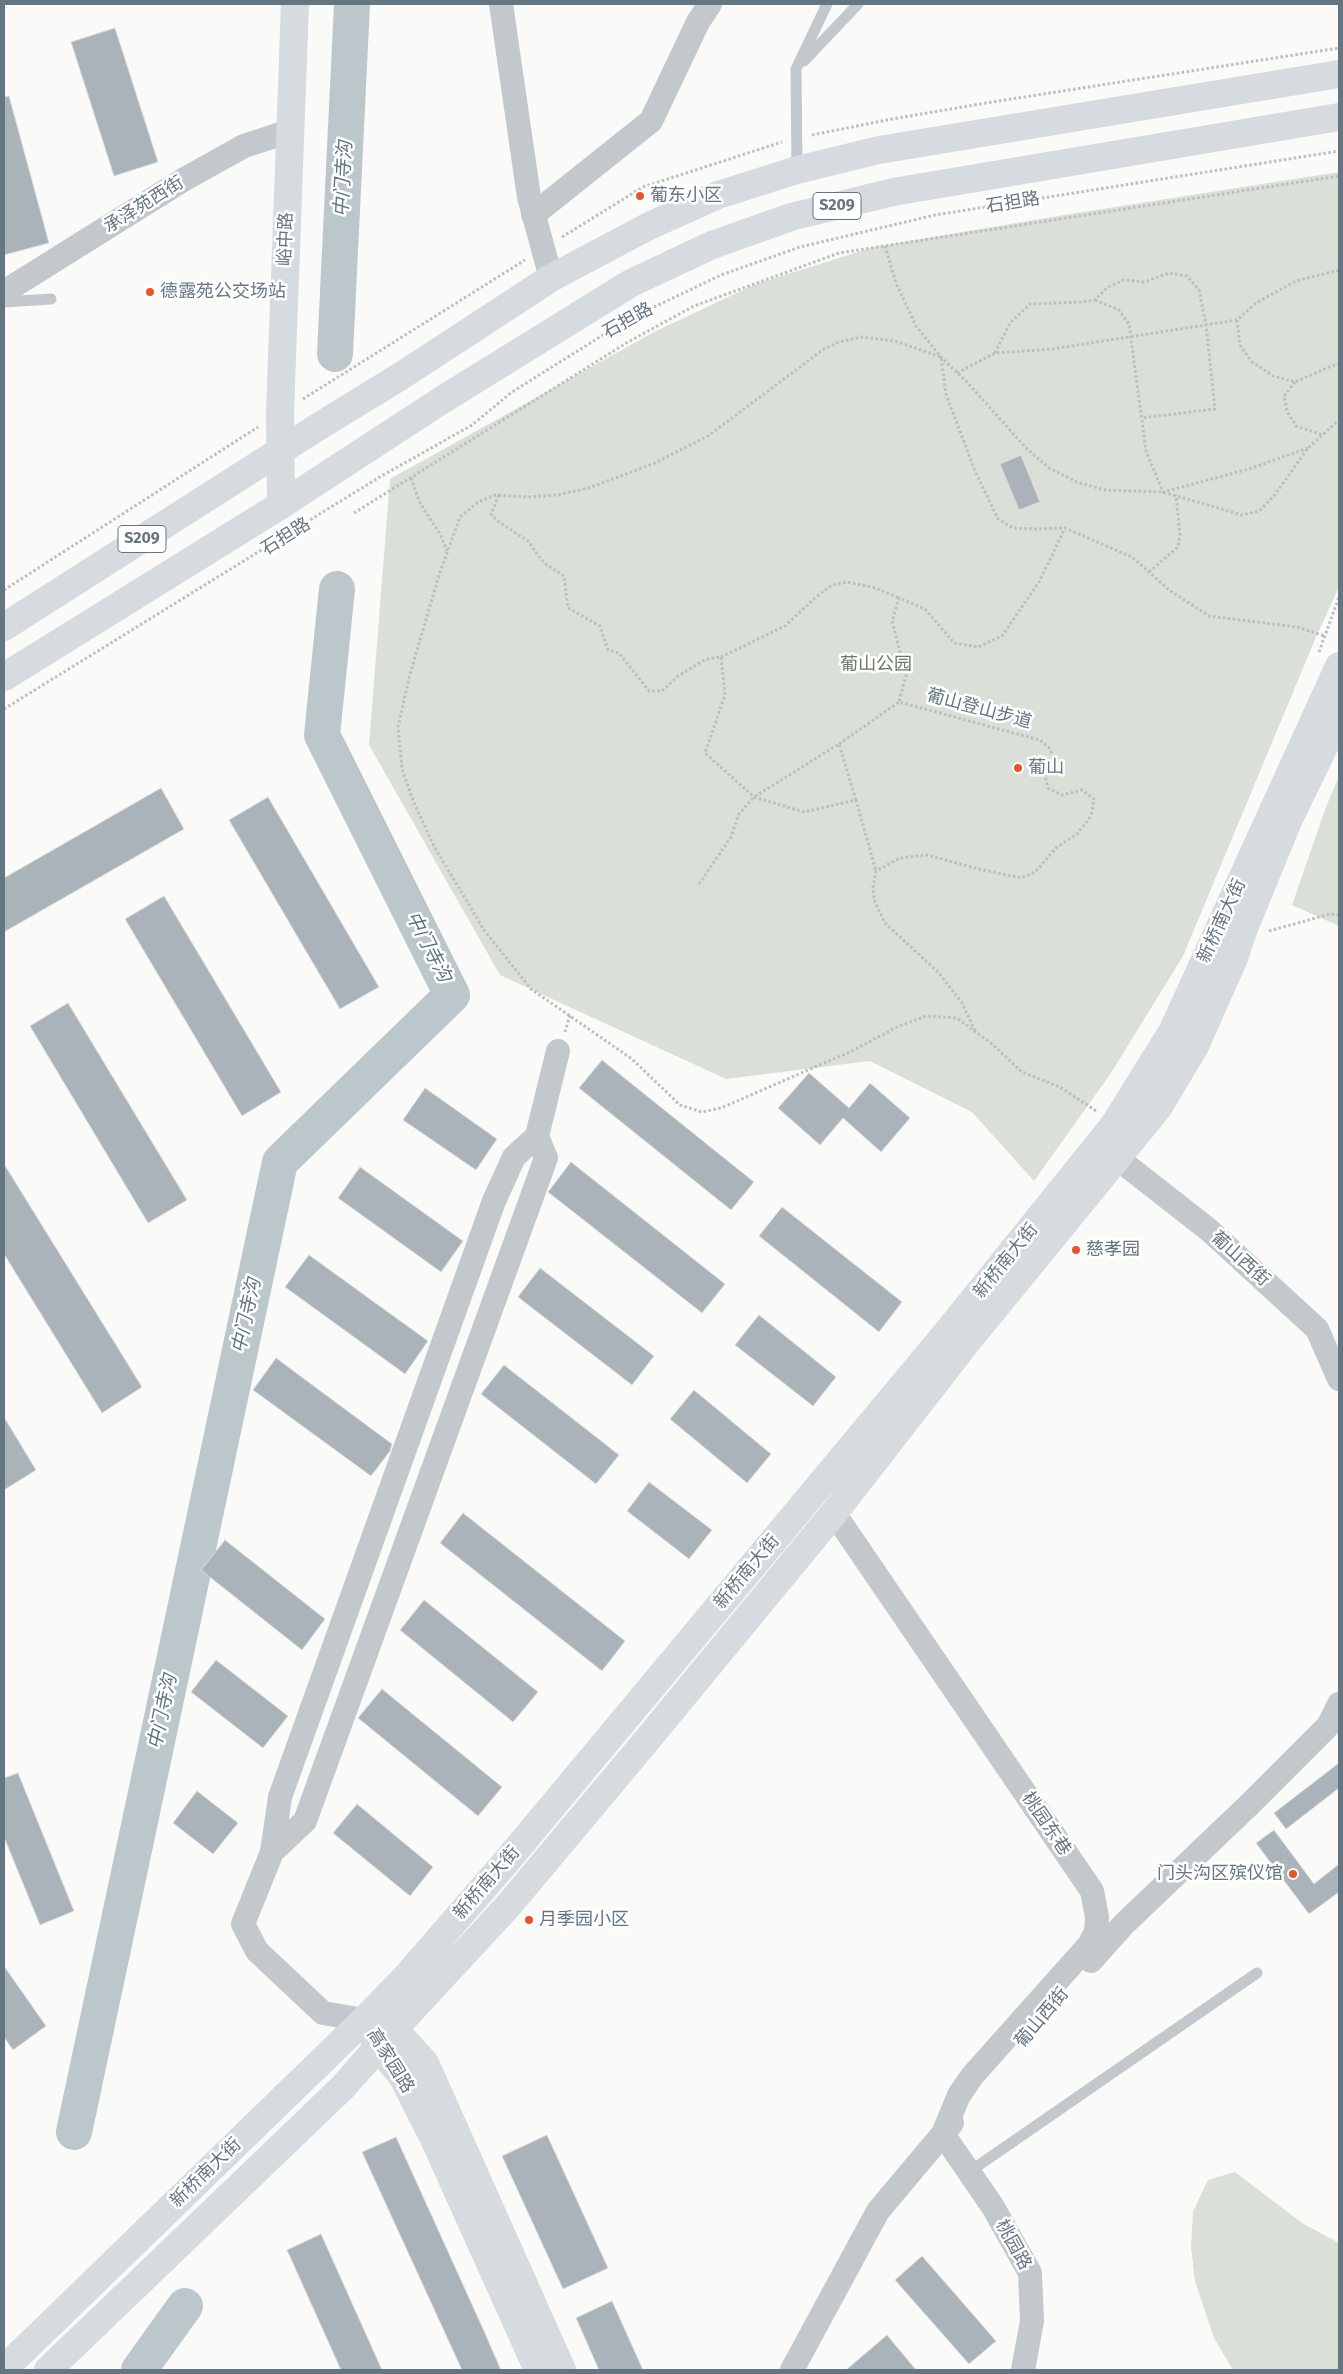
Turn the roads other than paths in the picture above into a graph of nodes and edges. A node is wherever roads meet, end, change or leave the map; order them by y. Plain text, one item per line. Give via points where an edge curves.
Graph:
1 (294, 4) edge
2 (501, 4) edge
3 (710, 4) edge
4 (827, 4) edge
5 (858, 4) edge
6 (796, 69) junction
7 (1339, 74) edge
8 (1339, 117) edge
9 (290, 131) junction
10 (797, 170) junction
11 (533, 215) junction
12 (551, 278) junction
13 (4, 292) edge
14 (51, 299) dead end
15 (4, 302) edge
16 (280, 451) junction
17 (281, 505) junction
18 (4, 627) edge
19 (1329, 660) edge
20 (4, 677) edge
21 (1339, 716) edge
22 (558, 1052) dead end
23 (537, 1136) junction
24 (1117, 1158) junction
25 (1339, 1378) edge
26 (834, 1513) junction
27 (1339, 1704) edge
28 (272, 1852) junction
29 (1257, 1972) dead end
30 (364, 2020) junction
31 (386, 2038) junction
32 (944, 2134) junction
33 (969, 2172) junction
34 (4, 2369) edge
35 (48, 2370) edge
36 (538, 2370) edge
37 (562, 2370) edge
38 (792, 2370) edge
39 (1023, 2370) edge

1 - 9 main road, 峪中路
2 - 11 street
3 - 11 street via 698,22 651,121
4 - 6 lane
5 - 6 lane
6 - 10 lane
7 - 10 main road, S209 via 879,150
8 - 17 main road, 石担路 / S209 via 893,192 791,217 712,244 631,283 385,436
9 - 13 street, 承泽苑西街 via 244,146 183,180
9 - 16 main road, 峪中路
10 - 12 main road, S209 via 718,195 649,226
11 - 12 street
12 - 16 main road, S209
14 - 15 lane
16 - 17 main road, 峪中路
16 - 18 main road, S209
17 - 20 main road, 石担路 / S209
19 - 30 main road, 新桥南大街 via 1172,1032 1114,1125 950,1330 505,1863 406,1977
21 - 24 main road, 新桥南大街 via 1288,821 1195,1046 1158,1108
22 - 23 street
23 - 28 street via 514,1157 494,1201 280,1796
23 - 28 street via 546,1158 305,1821
24 - 25 street, 葡山西街 via 1209,1230 1317,1330
24 - 26 main road, 新桥南大街 via 967,1342
26 - 31 main road, 新桥南大街 via 508,1906
26 - 32 street, 桃园东巷 via 1092,1891 1096,1932 1089,1945 973,2074 959,2095
27 - 32 street, 葡山西街 via 1328,1726 1124,1924
28 - 30 street via 243,1924 258,1950 323,2013
29 - 33 lane
30 - 31 main road, 高家园路
30 - 34 main road, 新桥南大街
31 - 35 main road, 新桥南大街 via 343,2087
31 - 36 main road, 高家园路
31 - 37 main road, 高家园路 via 425,2063
32 - 33 street, 桃园路
32 - 38 street, 葡山西街 via 878,2211
33 - 39 street, 桃园路 via 1030,2273 1032,2321

